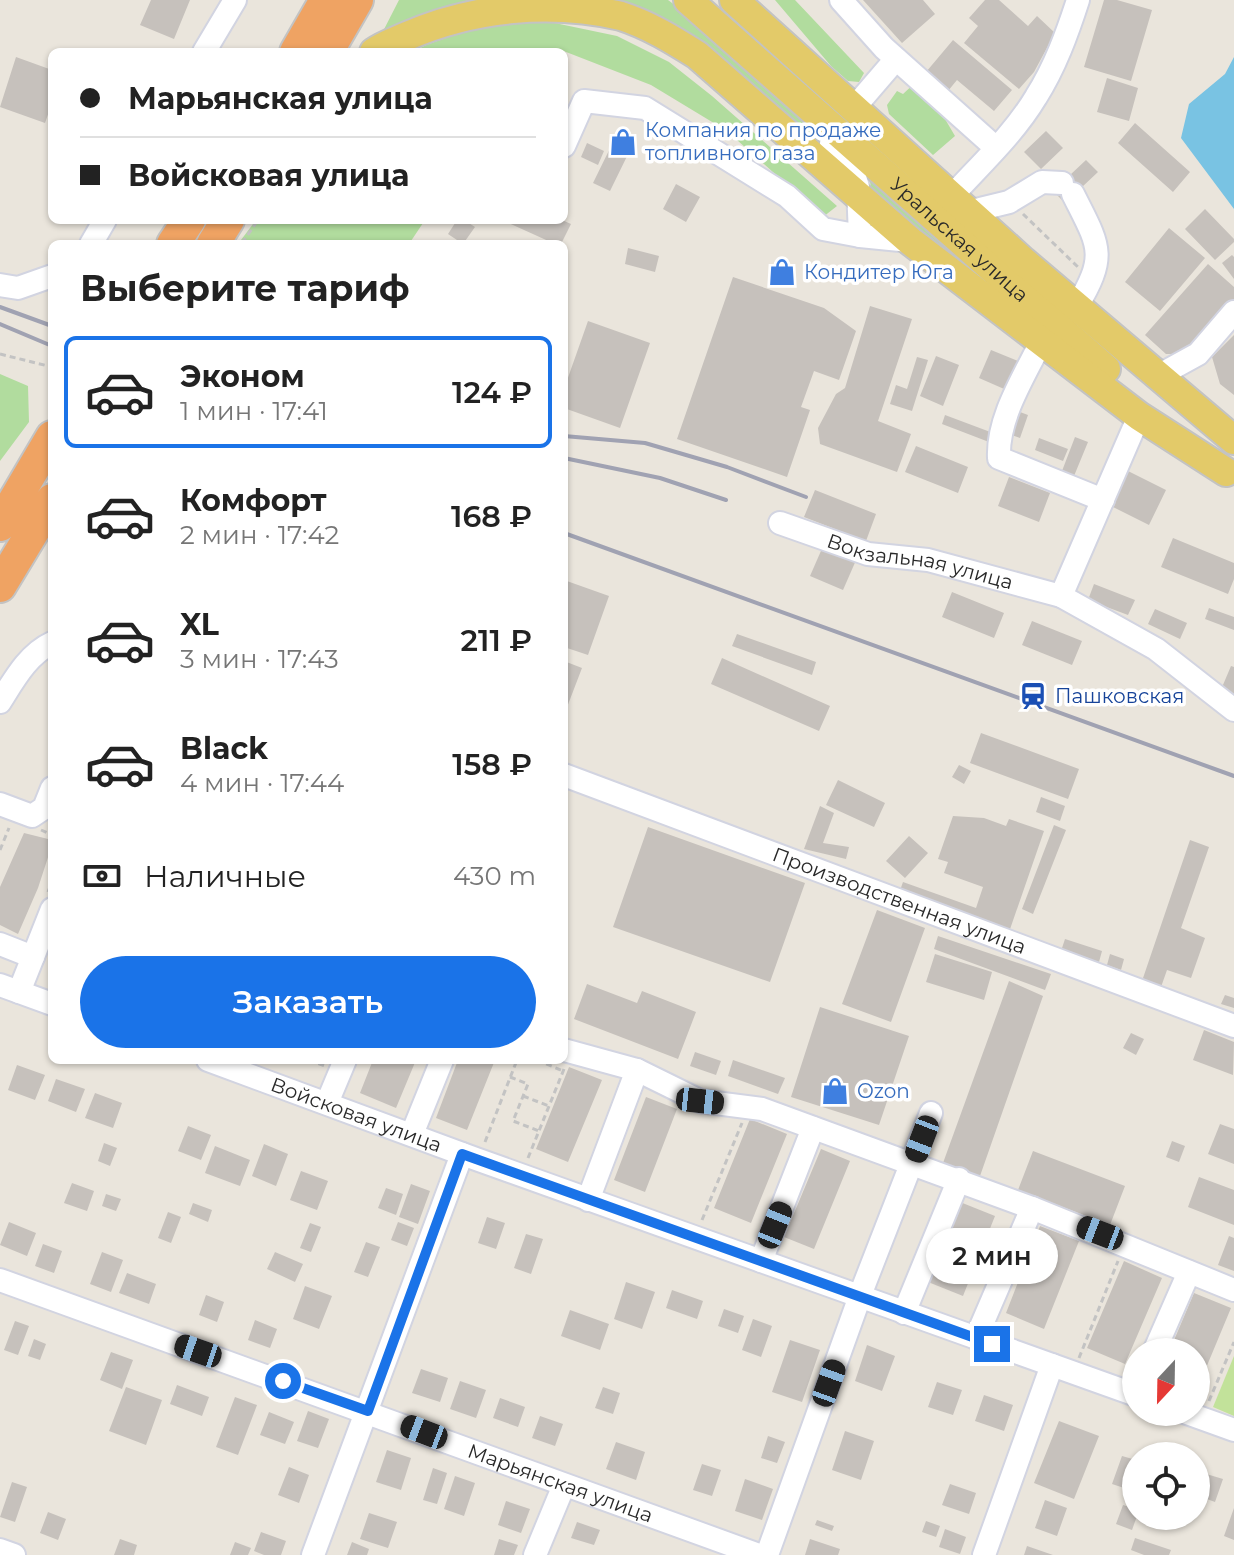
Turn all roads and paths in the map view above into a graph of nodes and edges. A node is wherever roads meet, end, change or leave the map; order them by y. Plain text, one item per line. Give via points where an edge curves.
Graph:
1 (235, 0) edge
2 (326, 0) edge
3 (357, 0) edge
4 (688, 0) edge
5 (734, 0) edge
6 (754, 0) edge
7 (841, 0) edge
8 (1078, 0) edge
9 (206, 48) edge
10 (298, 48) edge
11 (329, 48) edge
12 (383, 48) edge
13 (791, 51) junction
14 (896, 59) junction
15 (768, 69) junction
16 (853, 109) junction
17 (568, 137) edge
18 (996, 148) junction
19 (859, 197) junction
20 (1009, 202) junction
21 (959, 204) junction
22 (248, 224) edge
23 (227, 233) edge
24 (860, 236) junction
25 (910, 241) junction
26 (1086, 275) dead end
27 (48, 277) edge
28 (0, 285) edge
29 (1077, 306) junction
30 (1234, 312) edge
31 (1041, 342) junction
32 (0, 354) edge
33 (48, 366) edge
34 (1158, 376) junction
35 (1139, 416) junction
36 (1234, 440) edge
37 (48, 444) edge
38 (1230, 475) edge
39 (1103, 500) junction
40 (48, 507) edge
41 (780, 523) dead end
42 (0, 525) edge
43 (0, 586) edge
44 (1061, 596) junction
45 (48, 645) edge
46 (0, 702) edge
47 (1234, 710) edge
48 (568, 776) edge
49 (48, 798) edge
50 (2, 812) edge
51 (48, 919) edge
52 (0, 944) edge
53 (33, 957) junction
54 (10, 988) edge
55 (48, 1002) edge
56 (1234, 1026) edge
57 (568, 1057) edge
58 (219, 1064) edge
59 (343, 1064) edge
60 (440, 1064) edge
61 (515, 1064) edge
62 (564, 1064) edge
63 (637, 1070) junction
64 (510, 1077) junction
65 (523, 1096) junction
66 (327, 1103) junction
67 (549, 1106) junction
68 (749, 1107) junction
69 (931, 1113) dead end
70 (813, 1128) junction
71 (539, 1131) junction
72 (412, 1134) junction
73 (472, 1152) junction
74 (912, 1165) junction
75 (525, 1166) dead end
76 (959, 1179) junction
77 (588, 1200) junction
78 (1032, 1208) junction
79 (699, 1227) dead end
80 (1125, 1244) junction
81 (761, 1261) junction
82 (1189, 1272) junction
83 (0, 1280) edge
84 (1234, 1290) edge
85 (860, 1296) junction
86 (904, 1313) junction
87 (976, 1338) junction
88 (1160, 1338) edge
89 (1234, 1342) edge
90 (1077, 1361) dead end
91 (1052, 1365) junction
92 (1210, 1384) edge
93 (1122, 1390) edge
94 (368, 1411) junction
95 (1210, 1418) edge
96 (1234, 1430) edge
97 (564, 1485) junction
98 (0, 1550) edge
99 (14, 1555) edge
100 (313, 1555) edge
101 (535, 1555) edge
102 (759, 1555) edge
103 (767, 1555) edge
104 (984, 1555) edge

1 - 9 street
2 - 10 highway
3 - 11 highway
4 - 15 main road, Уральская улица
5 - 13 main road, Уральская улица
6 - 13 main road
7 - 14 street
8 - 18 street via 1048,77
12 - 19 main road via 453,18 513,5 621,16 697,55
13 - 15 main road via 769,48
13 - 16 main road, Уральская улица
14 - 16 street
14 - 18 street
15 - 19 street via 773,91 850,161
15 - 38 main road, Уральская улица
16 - 21 main road, Уральская улица
17 - 24 street via 584,101 645,108 787,196 823,229
18 - 21 street
19 - 24 street
19 - 25 main road
20 - 21 street
20 - 26 path
20 - 29 street via 1042,182 1068,189 1090,228 1098,263
21 - 29 main road, Уральская улица
22 - 23 path
24 - 25 street
25 - 31 main road
27 - 28 street via 18,288
29 - 34 main road, Уральская улица
30 - 34 street via 1198,354
31 - 35 main road
31 - 39 street via 1009,409 999,458
32 - 33 path
34 - 36 main road, Уральская улица
35 - 38 main road
35 - 39 street
37 - 42 highway
39 - 44 street
40 - 43 highway
41 - 44 street, Вокзальная улица via 868,554 928,560
44 - 47 street, Вокзальная улица via 1156,649
45 - 46 street via 22,669
48 - 56 street, Производственная улица
49 - 50 street via 32,816
51 - 53 street
52 - 53 street
53 - 54 street
54 - 55 street
57 - 63 street
58 - 66 street, Войсковая улица
59 - 66 street
60 - 72 street
61 - 64 path
62 - 67 path
63 - 68 street via 700,1101
63 - 77 street
64 - 65 path via 528,1084
64 - 73 path
65 - 67 path
65 - 71 path via 513,1121
66 - 72 street, Войсковая улица
67 - 71 path
68 - 70 street
68 - 79 path
69 - 74 street
70 - 74 street
70 - 81 street
71 - 75 path
72 - 73 street, Войсковая улица
73 - 77 street, Войсковая улица
73 - 94 street
74 - 76 street
74 - 85 street
76 - 78 street
76 - 86 street
77 - 81 street, Войсковая улица
78 - 80 street
78 - 87 street
80 - 82 street
80 - 90 path
81 - 85 street, Войсковая улица
82 - 84 street
82 - 88 street
83 - 94 street, Марьянская улица
85 - 86 street, Войсковая улица
85 - 103 street
86 - 87 street, Войсковая улица
87 - 91 street, Войсковая улица
89 - 92 path
91 - 93 street, Войсковая улица
91 - 104 street
94 - 97 street, Марьянская улица
94 - 100 street
95 - 96 street
97 - 101 street
97 - 102 street, Марьянская улица
98 - 99 street

